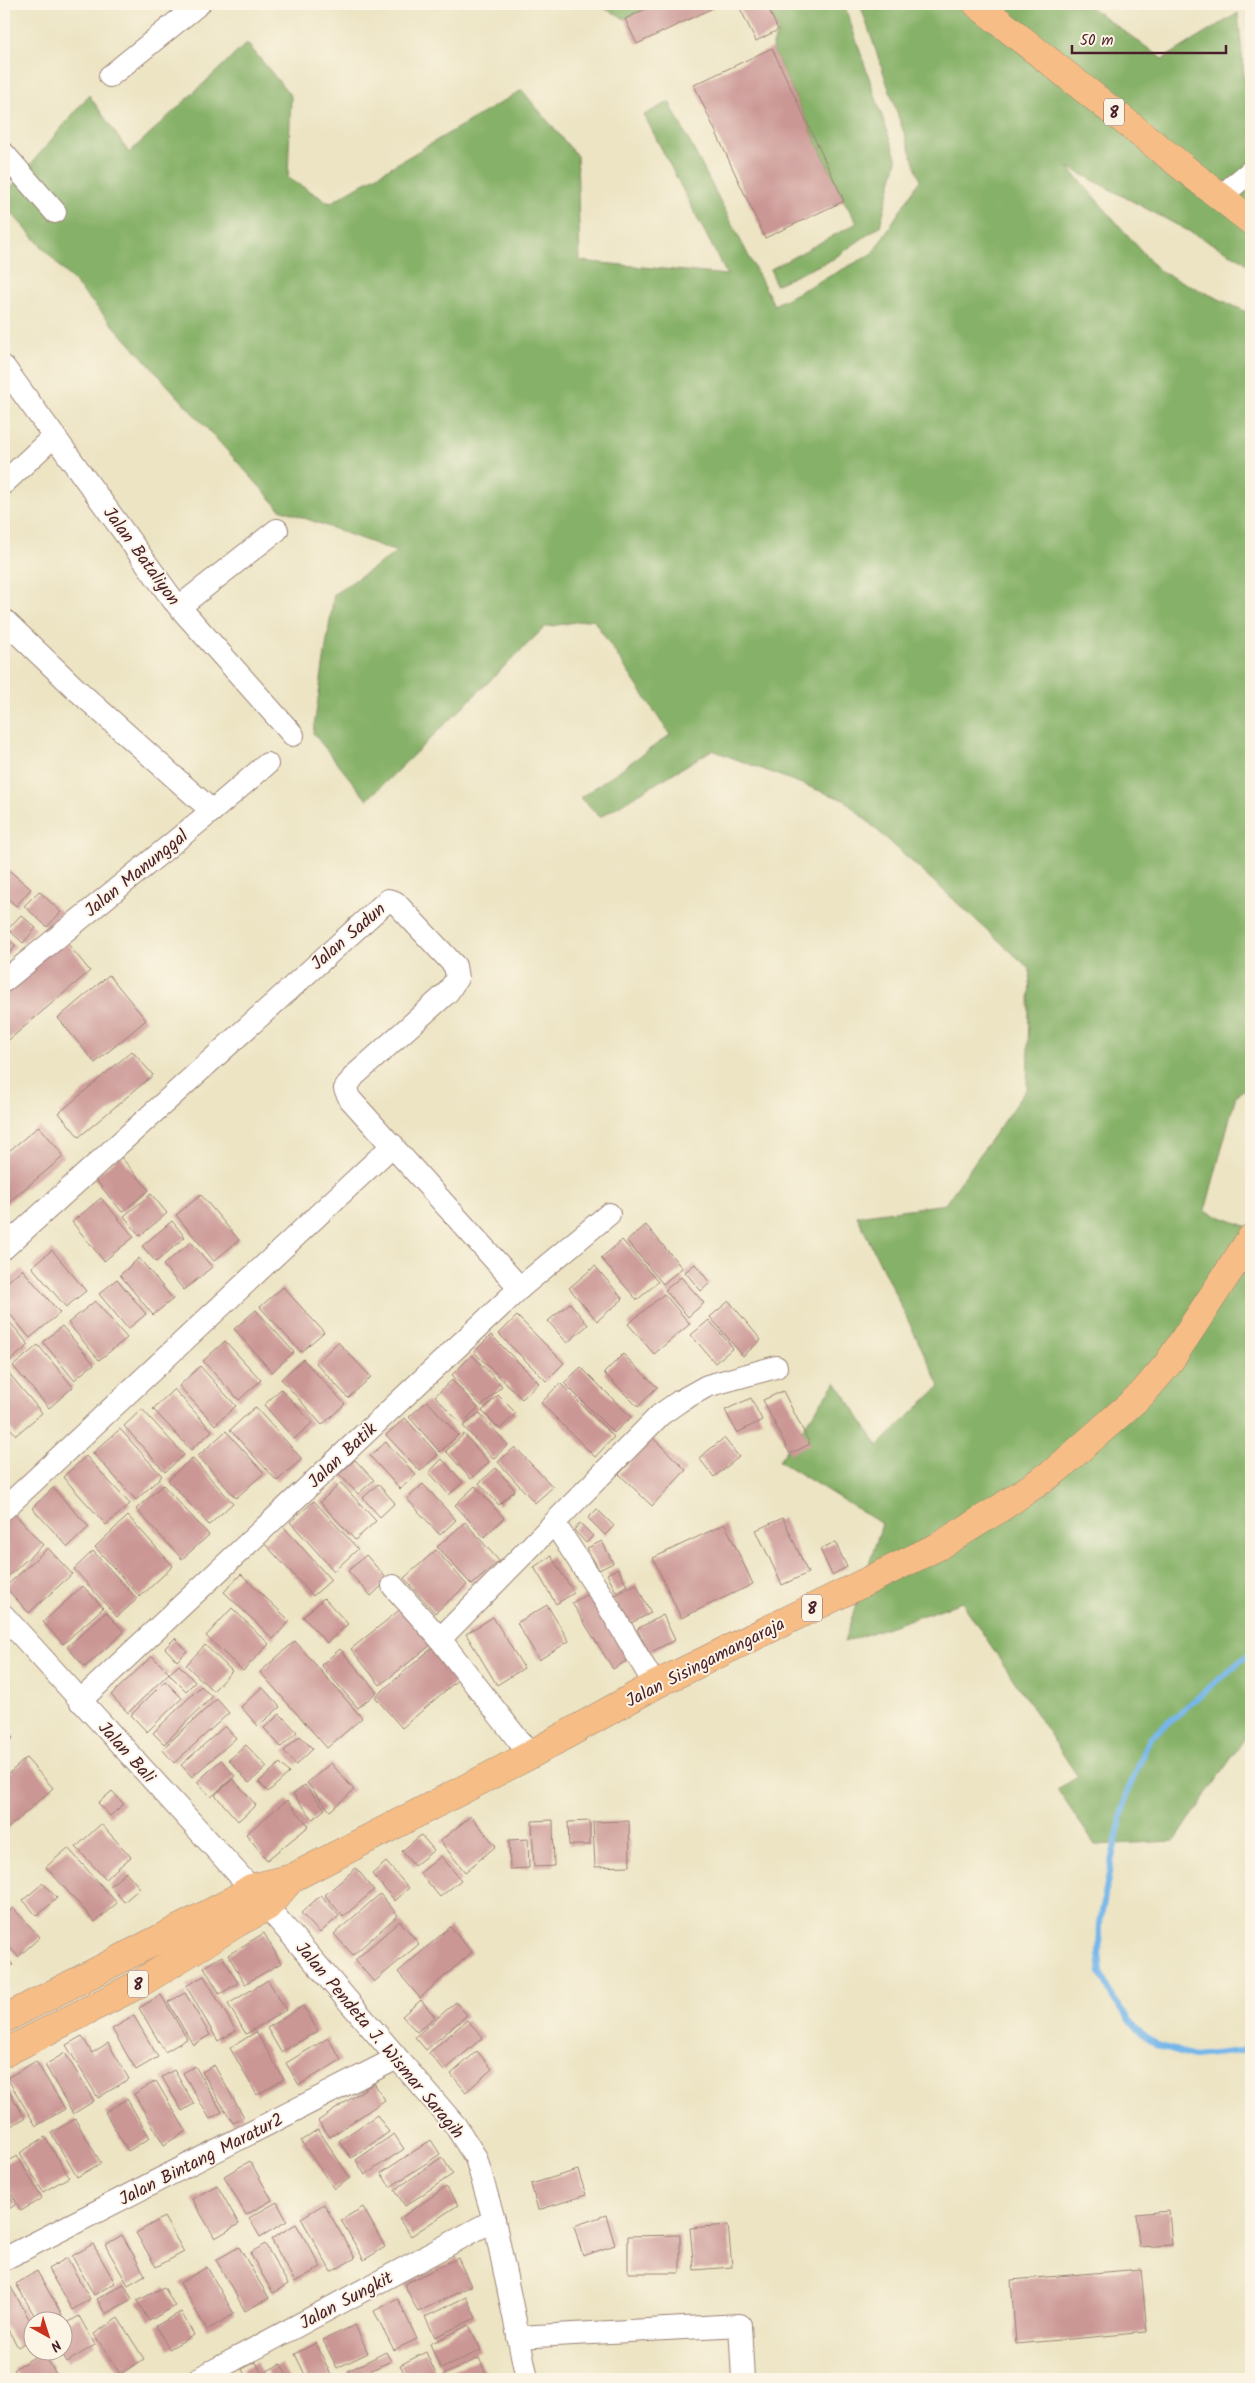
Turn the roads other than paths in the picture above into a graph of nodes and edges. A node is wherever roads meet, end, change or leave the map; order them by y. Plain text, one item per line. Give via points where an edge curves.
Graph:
1 (199, 4) edge
2 (976, 4) edge
3 (110, 76) dead end
4 (4, 154) edge
5 (1251, 171) edge
6 (1220, 197) junction
7 (54, 212) dead end
8 (1251, 221) edge
9 (4, 367) edge
10 (54, 436) junction
11 (4, 483) edge
12 (277, 530) dead end
13 (179, 607) junction
14 (4, 620) edge
15 (293, 735) dead end
16 (267, 764) dead end
17 (212, 811) junction
18 (4, 981) edge
19 (393, 1145) junction
20 (609, 1214) dead end
21 (1251, 1238) edge
22 (4, 1248) edge
23 (520, 1288) junction
24 (776, 1367) dead end
25 (4, 1509) edge
26 (554, 1522) junction
27 (393, 1586) dead end
28 (4, 1616) edge
29 (440, 1639) junction
30 (655, 1685) junction
31 (80, 1700) junction
32 (530, 1755) junction
33 (259, 1898) junction
34 (4, 2019) edge
35 (4, 2053) edge
36 (397, 2058) junction
37 (494, 2220) junction
38 (4, 2259) edge
39 (518, 2337) junction
40 (198, 2379) edge
41 (527, 2379) edge
42 (743, 2379) edge

1 - 3 street
2 - 6 highway, 8
4 - 7 street
5 - 6 street
6 - 8 highway, 8
9 - 10 street, Jalan Bataliyon
10 - 11 street
10 - 13 street, Jalan Bataliyon
12 - 13 street
13 - 15 street, Jalan Bataliyon
14 - 17 street
16 - 17 street, Jalan Manunggal
17 - 18 street, Jalan Manunggal
19 - 22 street, Jalan Sadun via 350,1099 345,1089 354,1076 448,992 457,978 455,966 395,902 388,900
19 - 23 street, Jalan Sadun
19 - 25 street
20 - 23 street, Jalan Batik
21 - 30 highway, Jalan Sisingamangaraja / 8 via 1167,1365 1142,1394 1056,1471 939,1546
23 - 31 street, Jalan Batik
24 - 26 street via 707,1386 680,1401 660,1415
26 - 29 street
26 - 30 street
27 - 29 street
28 - 31 street, Jalan Bali
29 - 32 street
30 - 32 highway, Jalan Sisingamangaraja / 8
31 - 33 street, Jalan Bali
32 - 33 highway, Jalan Sisingamangaraja / 8
33 - 34 highway, 8 via 229,1903
33 - 35 highway, 8 via 237,1923 137,1984
33 - 36 street, Jalan Pendeta J. Wismar Saragih
36 - 37 street, Jalan Pendeta J. Wismar Saragih via 467,2142 476,2158
36 - 38 street, Jalan Bintang Maratur2
37 - 39 street, Jalan Pendeta J. Wismar Saragih
37 - 40 street, Jalan Sungkit
39 - 41 street, Jalan Pendeta J. Wismar Saragih
39 - 42 street via 740,2324

